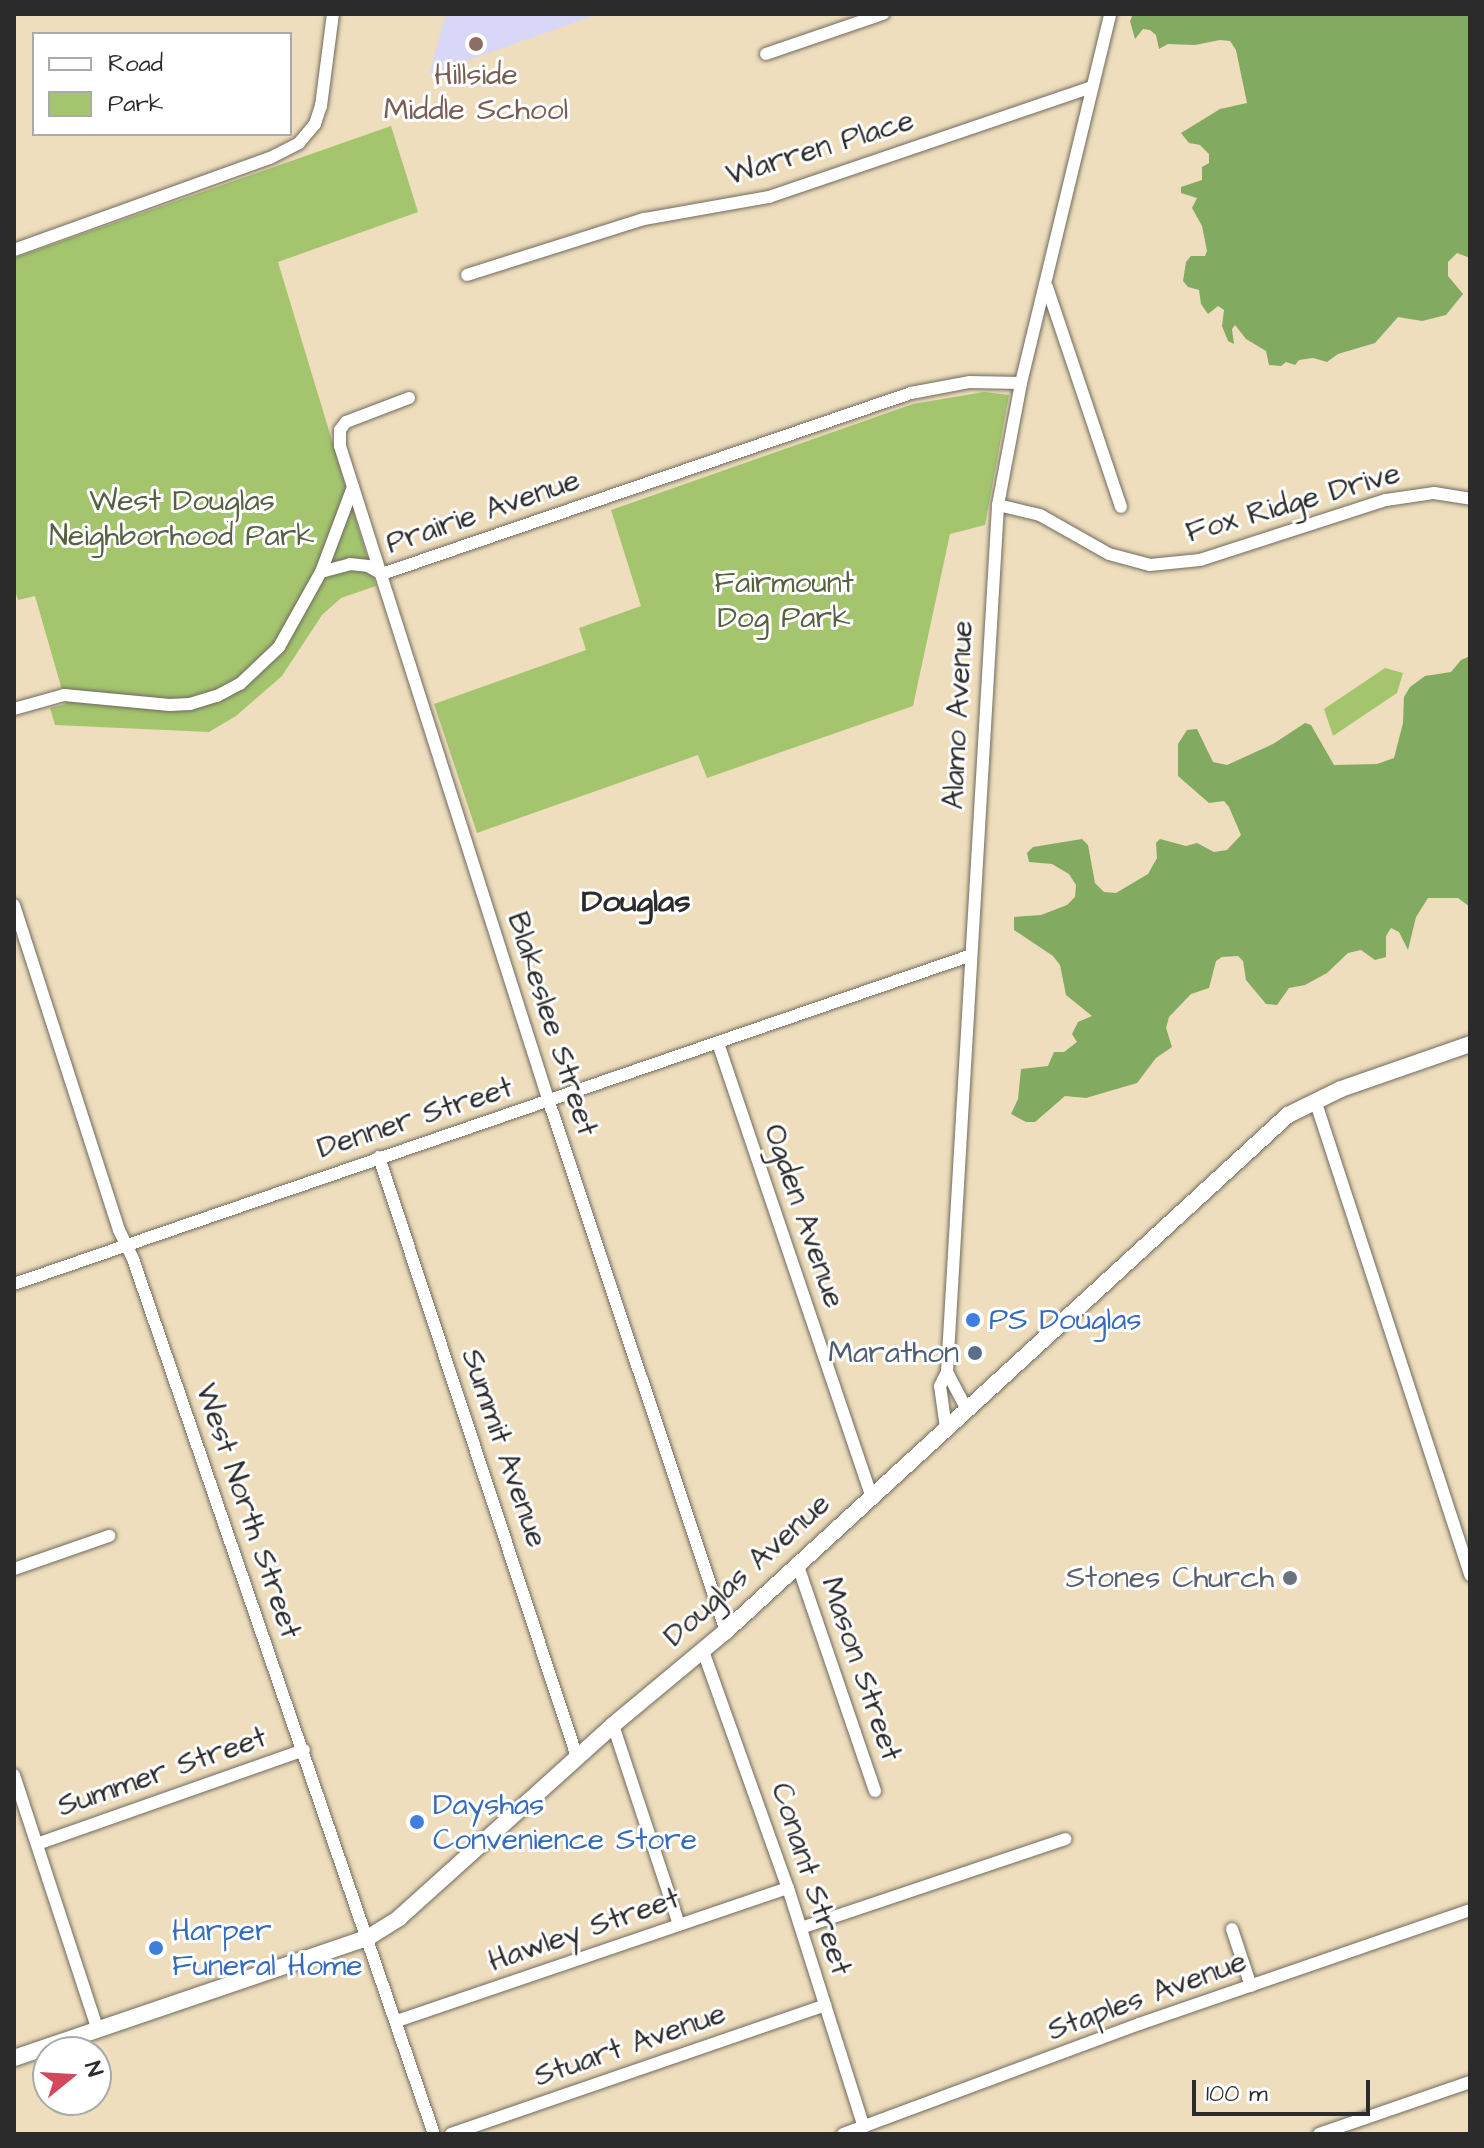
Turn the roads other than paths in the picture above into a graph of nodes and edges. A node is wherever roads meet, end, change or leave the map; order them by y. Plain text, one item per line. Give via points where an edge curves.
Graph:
1 (333, 14) edge
2 (883, 14) edge
3 (1110, 14) edge
4 (766, 54) dead end
5 (1092, 87) junction
6 (14, 250) edge
7 (467, 275) dead end
8 (1046, 286) junction
9 (1021, 383) junction
10 (409, 398) dead end
11 (353, 487) junction
12 (1470, 499) edge
13 (998, 505) junction
14 (1121, 507) dead end
15 (321, 572) junction
16 (382, 574) junction
17 (14, 709) edge
18 (14, 905) edge
19 (969, 956) junction
20 (718, 1043) junction
21 (1470, 1044) edge
22 (1315, 1100) junction
23 (549, 1102) junction
24 (379, 1157) junction
25 (126, 1245) junction
26 (14, 1284) edge
27 (947, 1372) junction
28 (967, 1410) junction
29 (946, 1428) junction
30 (871, 1496) junction
31 (109, 1536) dead end
32 (797, 1563) junction
33 (14, 1569) edge
34 (1470, 1575) edge
35 (726, 1631) junction
36 (703, 1651) junction
37 (613, 1725) junction
38 (304, 1750) junction
39 (577, 1757) junction
40 (14, 1775) edge
41 (875, 1791) dead end
42 (1065, 1839) dead end
43 (37, 1844) junction
44 (788, 1888) junction
45 (1470, 1910) edge
46 (679, 1924) junction
47 (801, 1928) junction
48 (1232, 1929) dead end
49 (369, 1937) junction
50 (1251, 1986) junction
51 (825, 2005) junction
52 (397, 2021) junction
53 (98, 2030) junction
54 (14, 2058) edge
55 (1470, 2082) edge
56 (864, 2127) junction
57 (434, 2134) edge
58 (451, 2134) edge
59 (843, 2134) edge
60 (1319, 2134) edge

1 - 6 street via 321,106 315,124 299,143 255,164
2 - 4 street
3 - 5 street, Alamo Avenue
5 - 7 street, Warren Place via 769,197 644,219
5 - 8 street, Alamo Avenue
8 - 9 street, Alamo Avenue
8 - 14 street
9 - 13 street, Alamo Avenue
9 - 16 street, Prairie Avenue via 970,382 911,393
10 - 11 street, Blakeslee Street via 346,422 340,430
11 - 15 street
11 - 16 street, Blakeslee Street
12 - 13 street, Fox Ridge Drive via 1434,493 1386,500 1200,560 1150,565 1109,554 1040,515
13 - 19 street, Alamo Avenue
15 - 16 street, Prairie Avenue via 350,564
15 - 17 street via 279,647 229,691 190,704 64,695
16 - 23 street, Blakeslee Street
18 - 25 street, West North Street
19 - 20 street, Denner Street
19 - 27 street, Alamo Avenue
20 - 23 street, Denner Street
20 - 30 street, Ogden Avenue
21 - 22 main road, Douglas Avenue
22 - 28 main road, Douglas Avenue via 1288,1115
22 - 34 street
23 - 24 street, Denner Street
23 - 35 street, Blakeslee Street
24 - 25 street, Denner Street
24 - 39 street, Summit Avenue
25 - 26 street, Denner Street
25 - 38 street, West North Street
27 - 28 street
27 - 29 street, Alamo Avenue via 940,1386
28 - 29 main road, Douglas Avenue
29 - 30 main road, Douglas Avenue
30 - 32 main road, Douglas Avenue
31 - 33 street
32 - 35 main road, Douglas Avenue
32 - 41 street, Mason Street
35 - 36 main road, Douglas Avenue
36 - 37 main road, Douglas Avenue
36 - 44 street, Conant Street
37 - 39 main road, Douglas Avenue
37 - 46 street
38 - 43 street, Summer Street
38 - 49 street, West North Street
39 - 49 main road, Douglas Avenue via 424,1897
40 - 43 street
42 - 47 street
43 - 53 street
44 - 46 street, Hawley Street
44 - 47 street, Conant Street
45 - 50 street, Staples Avenue
46 - 52 street, Hawley Street
47 - 51 street, Conant Street
48 - 50 street
49 - 52 street, West North Street
49 - 53 main road, Douglas Avenue
50 - 56 street, Staples Avenue
51 - 56 street, Conant Street
51 - 58 street, Stuart Avenue
52 - 57 street, West North Street
53 - 54 main road, Douglas Avenue
55 - 60 street
56 - 59 street, Staples Avenue

